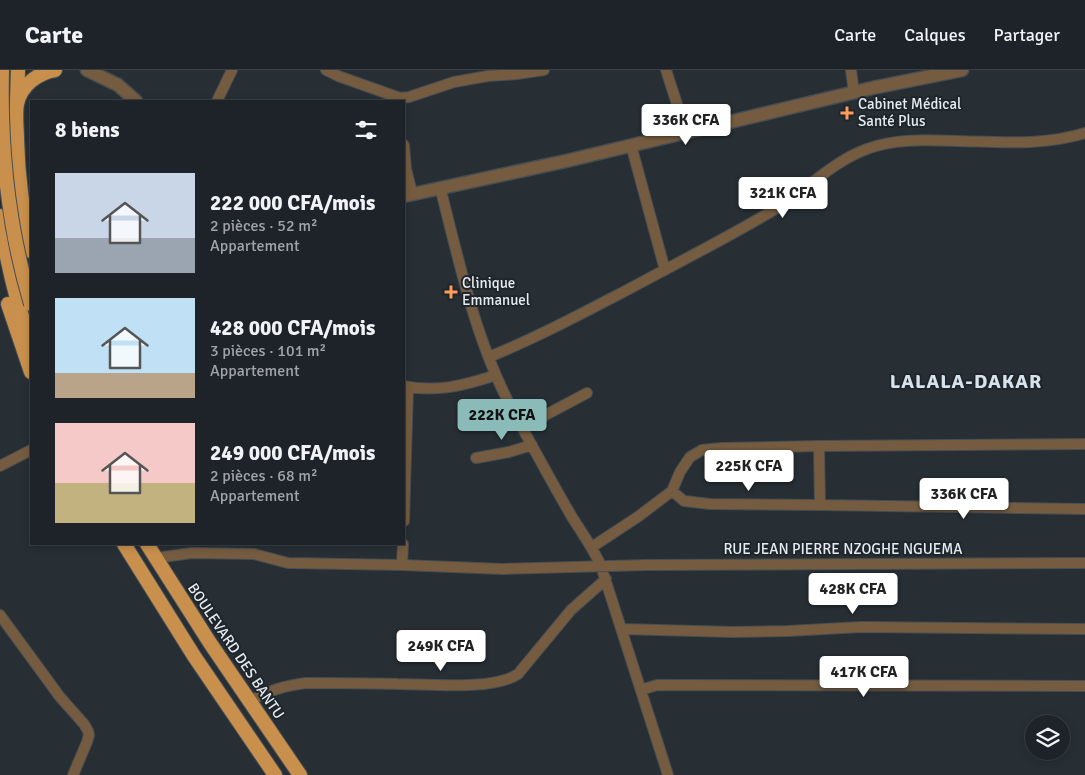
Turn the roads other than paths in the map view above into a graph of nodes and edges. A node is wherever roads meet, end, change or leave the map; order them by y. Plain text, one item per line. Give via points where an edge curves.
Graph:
1 (14, 70) edge
2 (18, 70) edge
3 (56, 70) edge
4 (87, 70) edge
5 (232, 70) edge
6 (326, 70) edge
7 (544, 70) edge
8 (666, 70) edge
9 (851, 70) edge
10 (962, 70) edge
11 (1, 71) edge
12 (854, 93) junction
13 (400, 99) edge
14 (135, 100) edge
15 (217, 100) edge
16 (17, 104) junction
17 (686, 132) junction
18 (1085, 133) edge
19 (631, 145) junction
20 (405, 156) edge
21 (440, 187) junction
22 (408, 194) edge
23 (0, 216) edge
24 (30, 245) edge
25 (665, 270) junction
26 (0, 271) edge
27 (30, 300) edge
28 (30, 343) edge
29 (490, 357) junction
30 (30, 369) edge
31 (496, 375) junction
32 (406, 387) edge
33 (587, 393) dead end
34 (523, 427) junction
35 (1085, 444) edge
36 (532, 445) junction
37 (819, 446) junction
38 (30, 451) edge
39 (405, 454) edge
40 (476, 458) dead end
41 (0, 466) edge
42 (672, 491) junction
43 (820, 505) junction
44 (1085, 509) edge
45 (125, 545) edge
46 (148, 545) edge
47 (403, 545) edge
48 (592, 547) junction
49 (155, 558) junction
50 (1085, 563) edge
51 (402, 565) junction
52 (601, 566) junction
53 (606, 579) junction
54 (0, 615) edge
55 (1085, 629) edge
56 (621, 630) junction
57 (1085, 686) edge
58 (641, 690) junction
59 (250, 701) junction
60 (73, 775) edge
61 (275, 775) edge
62 (300, 775) edge
63 (668, 775) edge

1 - 11 street
2 - 16 highway
3 - 16 highway via 30,82
4 - 14 street via 118,85
5 - 15 street
6 - 13 street
7 - 13 street via 454,82
8 - 17 street
9 - 12 street
10 - 12 street
11 - 27 highway, bridge via 1,117 10,216
12 - 17 street
16 - 24 highway via 20,176
17 - 19 street
18 - 25 street via 1048,141 921,140 867,148 848,157 776,209
19 - 21 street
19 - 25 street
20 - 22 street
21 - 22 street
21 - 29 street via 472,310
23 - 28 highway via 10,276
25 - 29 street via 531,340
26 - 30 highway
29 - 31 street
31 - 32 street via 454,387
31 - 34 street
32 - 39 street
33 - 34 street
34 - 36 street
35 - 37 street
36 - 40 street
36 - 48 street
37 - 42 street via 702,450 690,458
37 - 43 street
38 - 41 street
42 - 43 street via 684,501 710,504
42 - 48 street
43 - 44 street
45 - 61 highway via 194,656
46 - 49 highway, BOULEVARD DES BANTU
47 - 51 street
48 - 52 street
49 - 51 street, RUE JEAN PIERRE NZOGHE NGUEMA via 192,553 254,554 288,563
49 - 59 highway, BOULEVARD DES BANTU
50 - 52 street, RUE JEAN PIERRE NZOGHE NGUEMA
51 - 52 street, RUE JEAN PIERRE NZOGHE NGUEMA via 503,570
52 - 53 street
53 - 56 street
53 - 59 street via 576,605 518,674 507,681 446,685 306,683 271,690
54 - 60 street via 88,731 87,742
55 - 56 street
56 - 58 street
57 - 58 street via 657,686
58 - 63 street
59 - 62 highway, BOULEVARD DES BANTU

